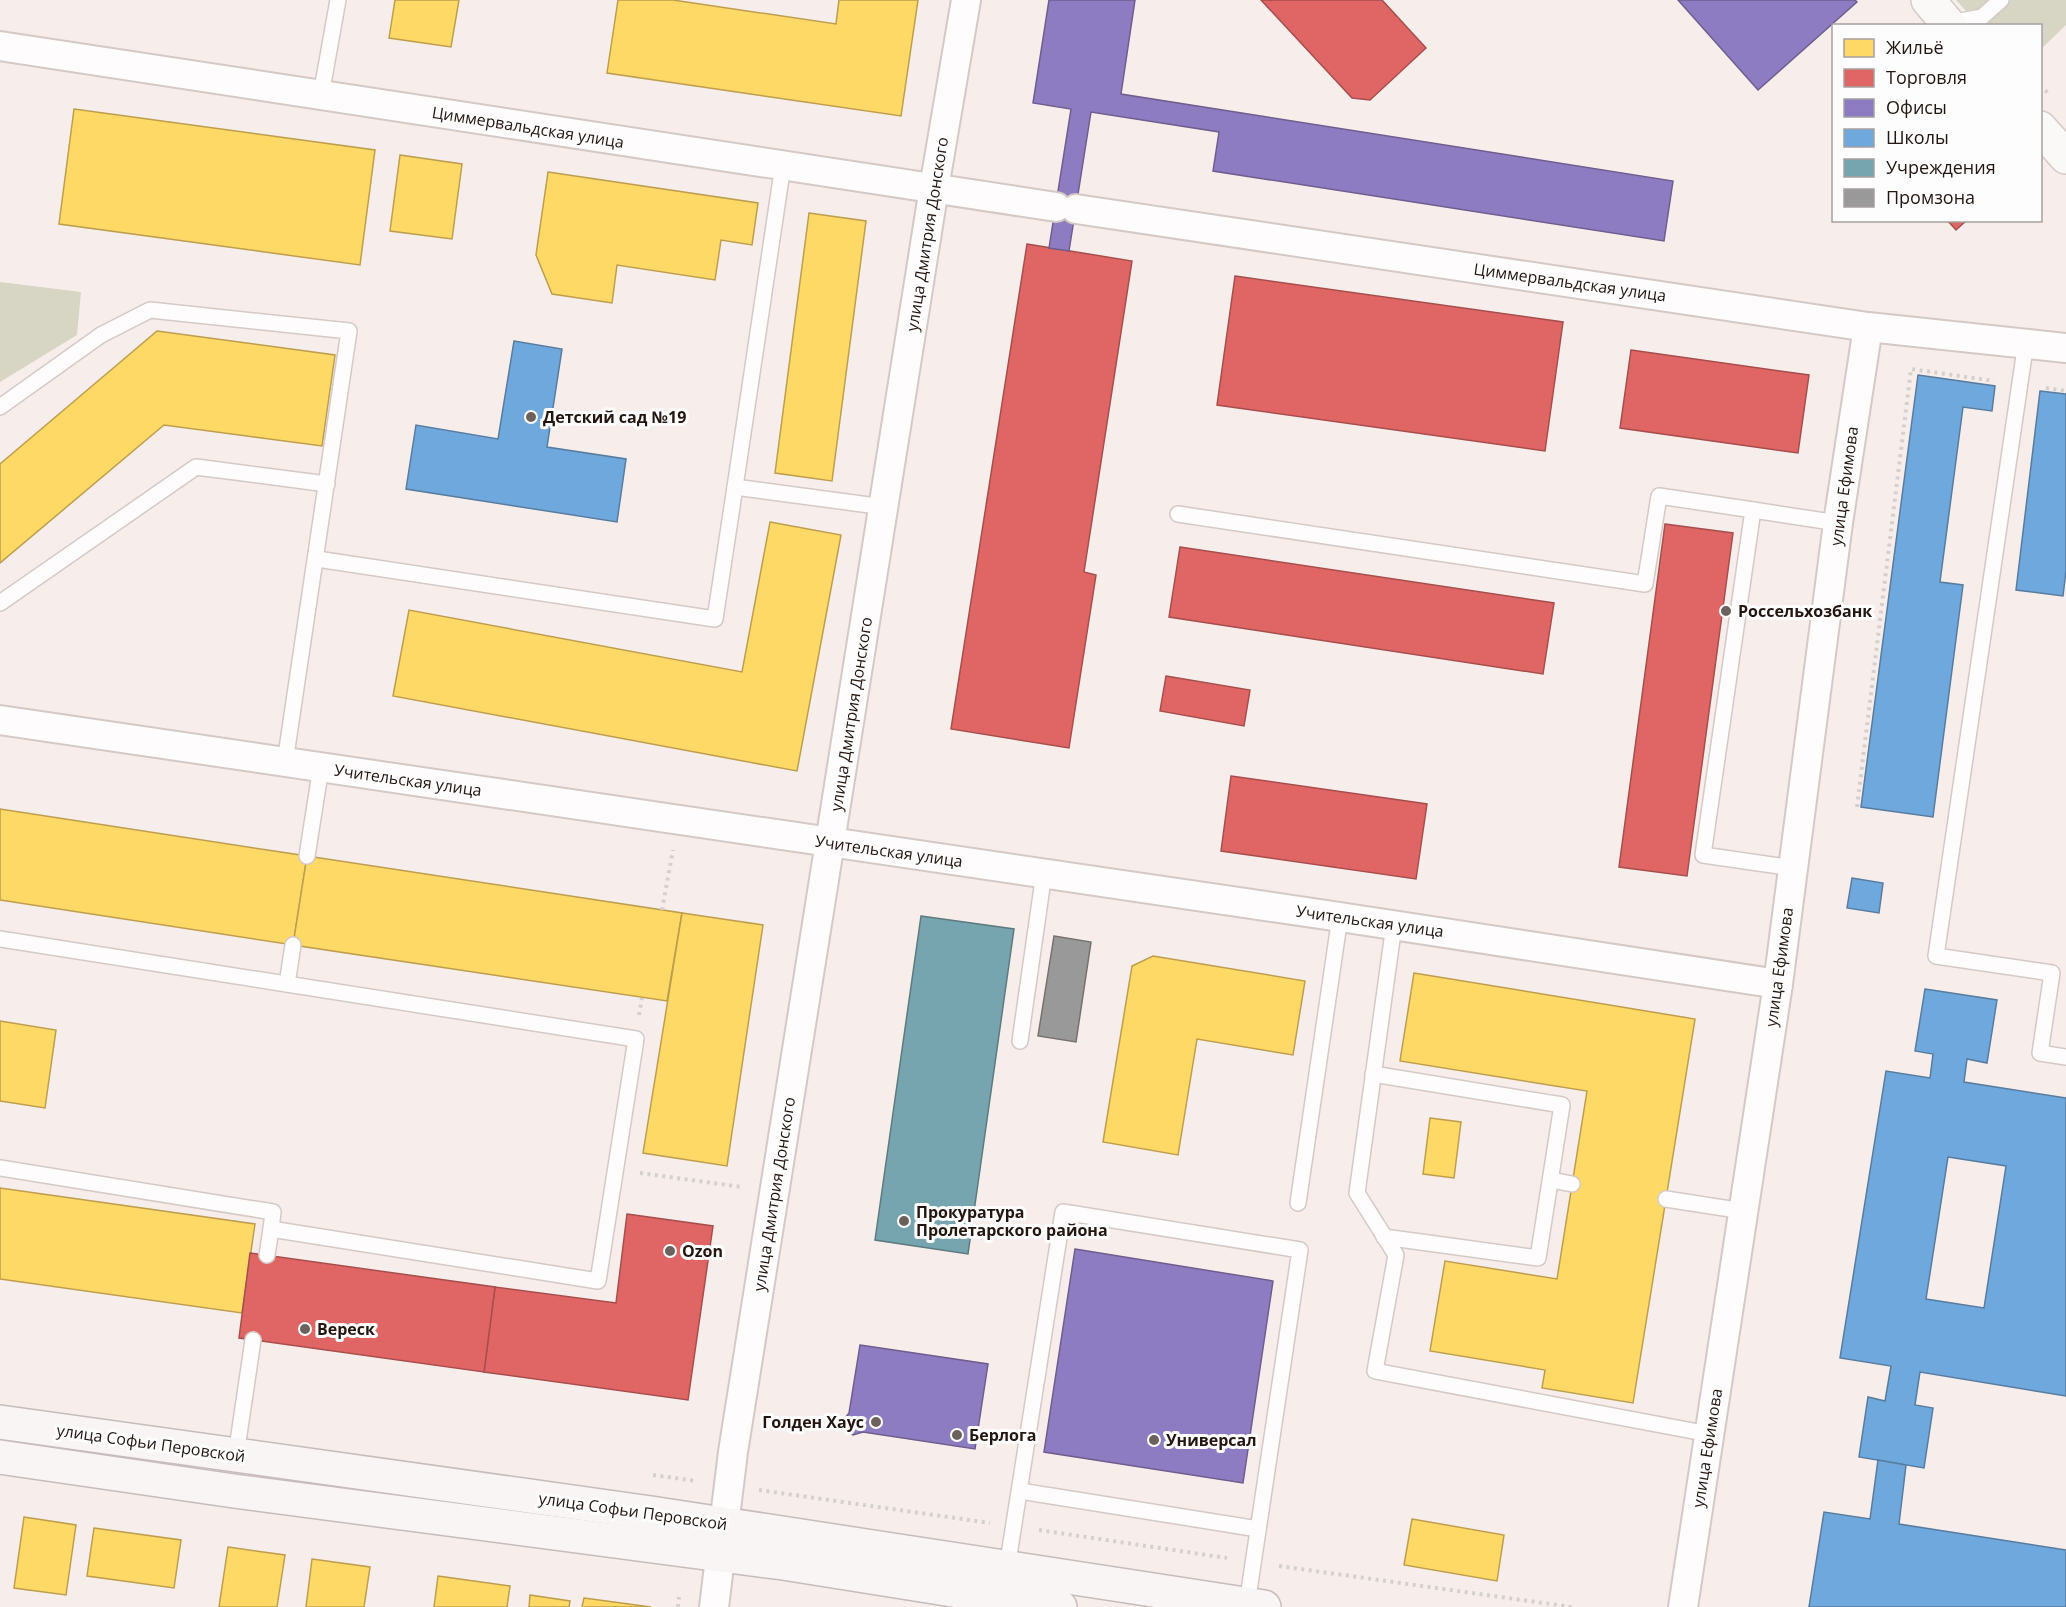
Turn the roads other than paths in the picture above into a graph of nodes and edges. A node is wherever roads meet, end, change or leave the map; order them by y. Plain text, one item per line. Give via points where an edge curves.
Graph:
1 (338, 0) edge
2 (966, 0) edge
3 (2001, 0) edge
4 (1942, 16) edge
5 (0, 46) edge
6 (321, 95) junction
7 (2042, 130) edge
8 (2066, 157) edge
9 (783, 165) junction
10 (934, 188) junction
11 (1868, 327) junction
12 (2026, 342) junction
13 (2066, 348) edge
14 (0, 407) edge
15 (327, 484) junction
16 (735, 487) junction
17 (884, 507) junction
18 (1753, 510) junction
19 (1178, 514) dead end
20 (1838, 523) junction
21 (316, 559) junction
22 (0, 603) edge
23 (0, 720) edge
24 (285, 762) junction
25 (321, 767) junction
26 (831, 843) junction
27 (307, 856) dead end
28 (1793, 868) junction
29 (1044, 873) junction
30 (1340, 917) junction
31 (1394, 925) junction
32 (0, 939) edge
33 (293, 945) dead end
34 (287, 984) junction
35 (1778, 984) junction
36 (1020, 1041) dead end
37 (2066, 1057) edge
38 (1373, 1074) junction
39 (0, 1168) edge
40 (1551, 1180) junction
41 (1572, 1184) dead end
42 (1666, 1199) dead end
43 (1298, 1203) dead end
44 (1743, 1211) junction
45 (271, 1229) junction
46 (1384, 1237) junction
47 (267, 1255) dead end
48 (253, 1340) dead end
49 (0, 1422) edge
50 (1709, 1434) junction
51 (236, 1455) junction
52 (0, 1457) edge
53 (1020, 1491) junction
54 (1258, 1529) junction
55 (723, 1540) junction
56 (1007, 1568) junction
57 (1256, 1606) edge
58 (714, 1607) edge
59 (1060, 1607) edge
60 (1683, 1607) edge

1 - 6 lane
2 - 10 street, улица Дмитрия Донского
3 - 4 lane via 1982,17
5 - 6 street, Циммервальдская улица
6 - 9 street, Циммервальдская улица
7 - 8 street
9 - 10 street, Циммервальдская улица
9 - 16 lane
10 - 11 street, Циммервальдская улица
10 - 17 street, улица Дмитрия Донского
11 - 12 street, Циммервальдская улица
11 - 20 street, улица Ефимова
12 - 13 street, Циммервальдская улица
12 - 37 lane via 1936,956 2052,973 2040,1053
14 - 15 lane via 101,335 150,310 349,331
15 - 21 lane
15 - 22 lane via 196,467
16 - 17 lane
16 - 21 lane via 715,620
17 - 26 street, улица Дмитрия Донского
18 - 19 lane via 1659,496 1646,584
18 - 20 lane
18 - 28 lane via 1703,855
20 - 28 street, улица Ефимова
21 - 24 lane
23 - 24 street, Учительская улица
24 - 25 street, Учительская улица
25 - 26 street, Учительская улица
25 - 27 lane
26 - 29 street, Учительская улица
26 - 55 street, улица Дмитрия Донского via 733,1452
28 - 35 street, улица Ефимова
29 - 30 street, Учительская улица
29 - 36 lane
30 - 31 street, Учительская улица
30 - 43 lane
31 - 35 street, Учительская улица
31 - 38 lane
32 - 34 lane
33 - 34 lane
34 - 45 lane via 636,1039 598,1281
35 - 44 street, улица Ефимова
38 - 40 lane via 1562,1105
38 - 46 lane via 1357,1193
39 - 45 lane via 273,1212
40 - 41 lane
40 - 46 lane via 1538,1258
42 - 44 lane
44 - 50 street, улица Ефимова
45 - 47 lane
46 - 50 lane via 1396,1256 1375,1371
48 - 51 lane
49 - 51 main road, улица Софьи Перовской
50 - 60 street, улица Ефимова
51 - 55 main road, улица Софьи Перовской
52 - 55 main road, улица Софьи Перовской via 246,1492
53 - 54 lane
53 - 54 lane via 1063,1212 1300,1250
53 - 56 lane
54 - 57 lane via 1253,1562
55 - 56 main road, улица Софьи Перовской
55 - 58 street, улица Дмитрия Донского
55 - 59 main road, улица Софьи Перовской
56 - 57 main road, улица Софьи Перовской

